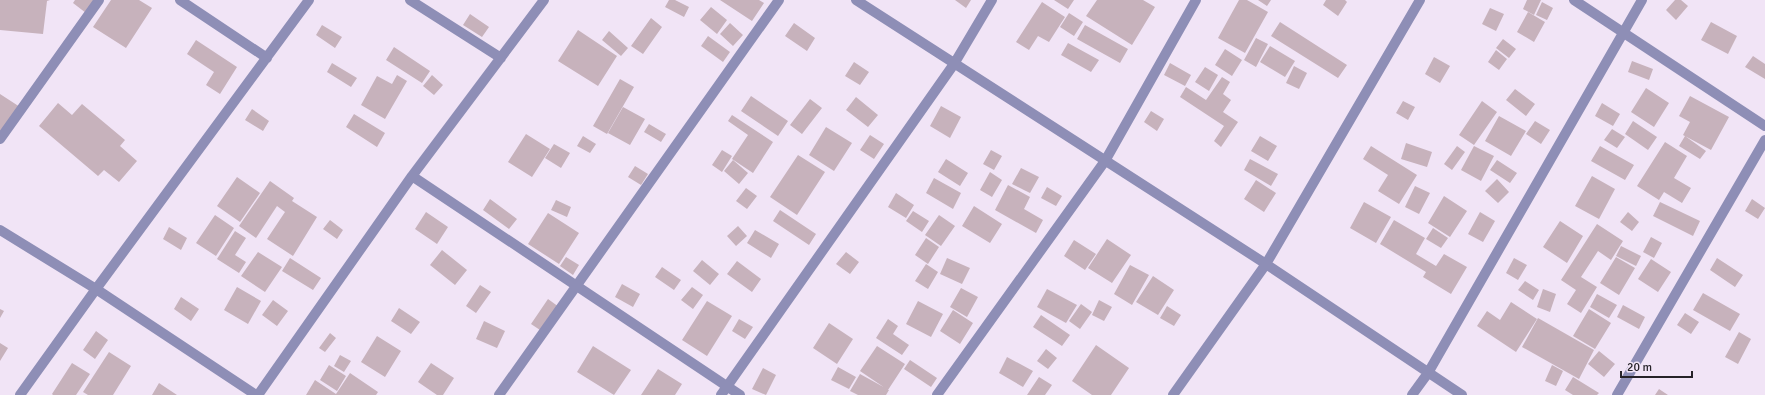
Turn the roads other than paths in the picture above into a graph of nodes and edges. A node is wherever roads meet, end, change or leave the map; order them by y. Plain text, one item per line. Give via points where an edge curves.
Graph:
1 (99, 0) edge
2 (180, 0) edge
3 (309, 0) edge
4 (410, 0) edge
5 (544, 0) edge
6 (779, 0) edge
7 (856, 0) edge
8 (992, 0) edge
9 (1196, 0) edge
10 (1420, 0) edge
11 (1574, 0) edge
12 (1642, 0) edge
13 (1623, 32) junction
14 (267, 58) junction
15 (501, 58) junction
16 (954, 64) junction
17 (1765, 126) edge
18 (0, 139) edge
19 (1765, 140) edge
20 (1105, 161) junction
21 (412, 176) junction
22 (0, 230) edge
23 (1266, 264) junction
24 (576, 286) junction
25 (96, 289) junction
26 (1428, 373) junction
27 (727, 386) junction
28 (20, 395) edge
29 (257, 395) edge
30 (499, 395) edge
31 (721, 395) edge
32 (740, 395) edge
33 (937, 395) edge
34 (1173, 395) edge
35 (1412, 395) edge
36 (1462, 395) edge
37 (1617, 395) edge

1 - 18 street
2 - 14 street
3 - 14 street
4 - 15 street
5 - 15 street
6 - 24 street
7 - 16 street
8 - 16 street
9 - 20 street
10 - 23 street
11 - 13 street
12 - 13 street
13 - 17 street
13 - 26 street
14 - 25 street
15 - 21 street
16 - 20 street
16 - 27 street
19 - 37 street
20 - 23 street
20 - 33 street
21 - 24 street
21 - 29 street
22 - 25 street
23 - 26 street
23 - 34 street
24 - 27 street
24 - 30 street
25 - 28 street
25 - 29 street
26 - 35 street
26 - 36 street
27 - 31 street
27 - 32 street

